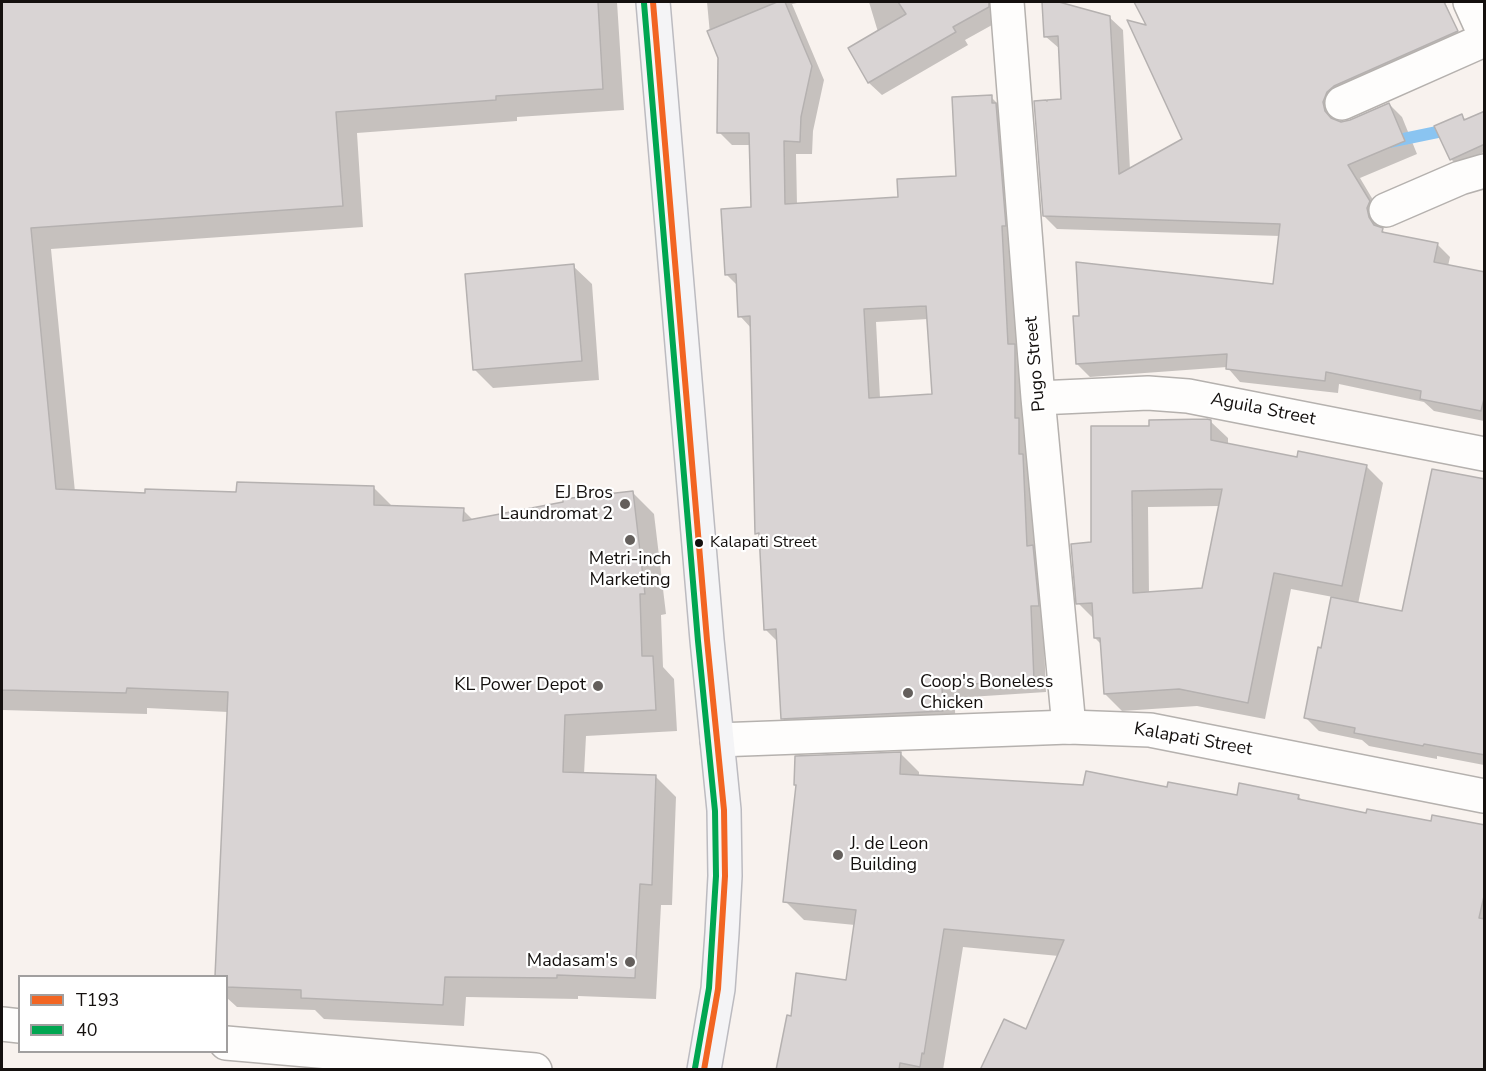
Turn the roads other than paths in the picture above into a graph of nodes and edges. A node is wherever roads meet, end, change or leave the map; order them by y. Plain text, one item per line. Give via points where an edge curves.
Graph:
1 (653, 2) edge
2 (1007, 2) edge
3 (1470, 2) edge
4 (1485, 33) edge
5 (1485, 40) edge
6 (1342, 103) dead end
7 (1485, 171) edge
8 (1386, 210) dead end
9 (1038, 398) junction
10 (1485, 454) edge
11 (1069, 727) junction
12 (717, 741) junction
13 (1485, 796) edge
14 (2, 1024) edge
15 (18, 1026) edge
16 (228, 1043) edge
17 (703, 1069) edge
18 (535, 1070) edge

1 - 12 main road
2 - 9 street, Pugo Street
3 - 4 street
5 - 6 street
7 - 8 street
9 - 10 street, Aguila Street via 1148,393 1188,396
9 - 11 street, Pugo Street
11 - 12 street, Kalapati Street
11 - 13 street, Kalapati Street via 1150,730
12 - 17 main road via 725,876 718,989
14 - 15 street
16 - 18 street

